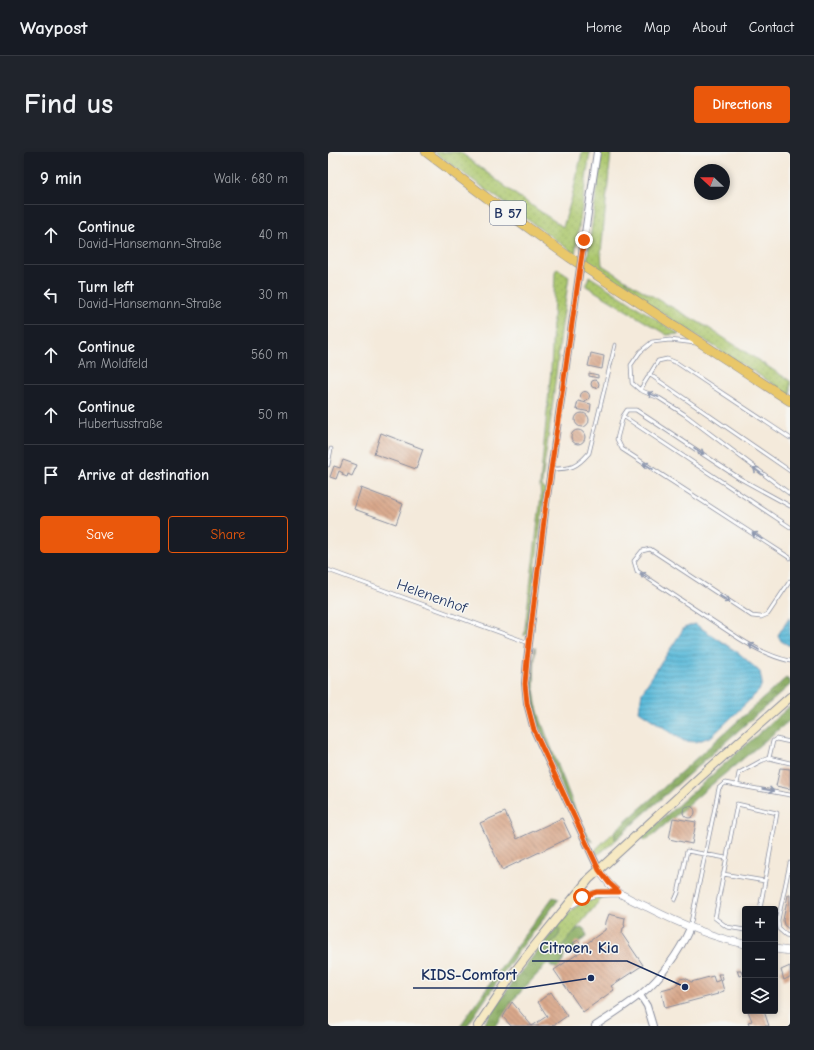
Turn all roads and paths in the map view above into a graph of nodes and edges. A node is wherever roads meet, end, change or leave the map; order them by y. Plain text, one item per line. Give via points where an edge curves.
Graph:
1 (426, 152) edge
2 (597, 152) edge
3 (615, 344) dead end
4 (706, 347) junction
5 (649, 374) junction
6 (640, 390) junction
7 (790, 401) edge
8 (622, 416) junction
9 (790, 438) edge
10 (331, 449) dead end
11 (328, 465) edge
12 (551, 469) junction
13 (790, 471) edge
14 (790, 494) edge
15 (790, 506) edge
16 (790, 527) edge
17 (790, 558) edge
18 (328, 570) edge
19 (790, 581) edge
20 (529, 643) junction
21 (790, 661) edge
22 (790, 697) edge
23 (790, 742) edge
24 (768, 758) junction
25 (790, 763) edge
26 (737, 784) junction
27 (790, 795) edge
28 (706, 855) junction
29 (726, 858) junction
30 (790, 863) edge
31 (599, 870) junction
32 (723, 874) junction
33 (765, 881) junction
34 (619, 892) junction
35 (675, 900) dead end
36 (761, 906) edge
37 (565, 908) junction
38 (690, 928) junction
39 (742, 930) edge
40 (790, 936) edge
41 (742, 944) edge
42 (778, 949) edge
43 (790, 951) edge
44 (640, 995) junction
45 (478, 1026) edge
46 (595, 1026) edge
47 (654, 1026) edge

1 - 4 main road, B 57 via 569,257
2 - 12 street, bridge
3 - 12 lane via 589,453 571,468
4 - 6 lane via 691,342 670,340 652,342 640,352 631,366 632,382
4 - 7 main road, B 57
5 - 6 lane
5 - 9 lane via 658,361 667,359 677,363
5 - 13 lane
14 -> 6 lane via 684,414 659,398
8 -> 15 lane via 627,410 636,410 739,478
8 - 16 lane
17 -> 8 lane via 622,449 617,439
10 - 11 lane
12 - 20 street
18 - 20 lane, Helenenhof
21 -> 19 lane via 758,650 740,639 637,571 634,561 642,552 650,549 752,616 761,617 768,614
20 - 31 street via 525,684 534,730
22 - 31 main road
23 - 24 lane via 776,739 773,741
24 - 25 lane
24 - 26 lane via 739,773
26 -> 27 lane
26 - 28 lane via 725,783 719,788
28 - 29 lane
28 - 35 lane via 687,851
28 - 38 lane
29 - 32 lane
29 - 33 lane via 737,804 777,813
30 - 40 lane via 778,920 779,929
31 - 34 street
31 - 37 main road
32 - 33 lane
32 - 39 lane via 715,918 727,927
33 - 36 lane
34 - 37 street via 597,892
34 - 38 street
37 - 45 main road via 512,975
38 - 41 street
38 - 44 street via 680,948 664,970
42 - 43 street
44 - 46 street
44 - 47 street

